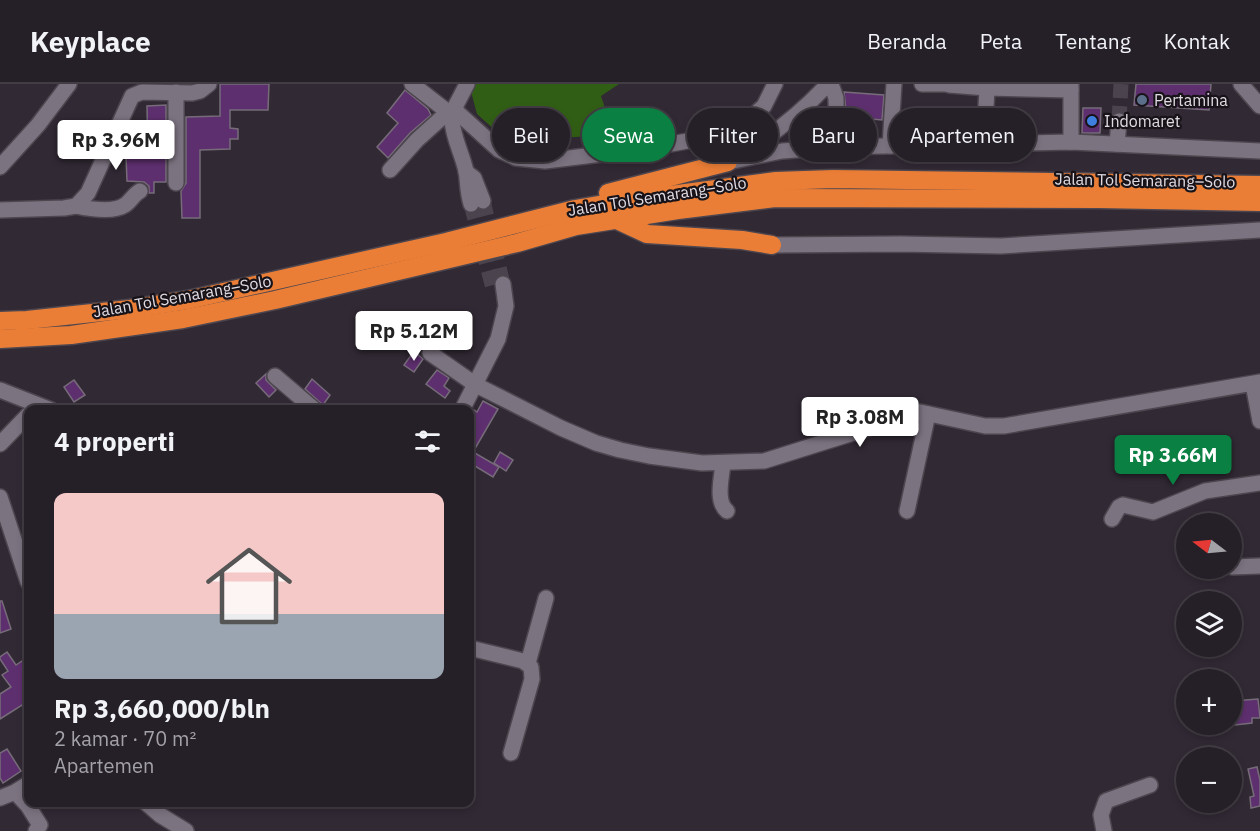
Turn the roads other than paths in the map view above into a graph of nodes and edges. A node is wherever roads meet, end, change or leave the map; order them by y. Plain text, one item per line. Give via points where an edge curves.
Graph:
1 (69, 84) edge
2 (209, 84) edge
3 (412, 84) edge
4 (467, 84) edge
5 (775, 84) edge
6 (829, 84) edge
7 (894, 84) edge
8 (922, 84) edge
9 (1241, 84) edge
10 (949, 85) edge
11 (1071, 87) edge
12 (987, 88) junction
13 (176, 92) junction
14 (1260, 106) edge
15 (836, 108) edge
16 (892, 108) edge
17 (986, 108) edge
18 (452, 112) junction
19 (1119, 121) tunnel mouth
20 (778, 129) edge
21 (1071, 142) junction
22 (1036, 143) edge
23 (1117, 144) junction
24 (1260, 150) edge
25 (728, 162) edge
26 (0, 167) edge
27 (390, 170) dead end
28 (176, 183) dead end
29 (1260, 184) edge
30 (140, 191) dead end
31 (1260, 202) edge
32 (477, 203) tunnel mouth
33 (76, 206) junction
34 (0, 210) edge
35 (530, 220) junction
36 (617, 220) junction
37 (1260, 230) edge
38 (772, 245) joint
39 (498, 286) tunnel mouth
40 (0, 321) edge
41 (0, 339) edge
42 (430, 353) dead end
43 (275, 376) dead end
44 (1256, 383) edge
45 (476, 385) junction
46 (0, 390) edge
47 (28, 405) edge
48 (309, 405) edge
49 (465, 405) edge
50 (928, 414) junction
51 (1260, 421) edge
52 (24, 423) edge
53 (0, 444) edge
54 (723, 463) junction
55 (1260, 483) edge
56 (0, 497) edge
57 (727, 511) dead end
58 (907, 511) dead end
59 (1112, 519) dead end
60 (1260, 566) edge
61 (1242, 567) edge
62 (24, 570) edge
63 (546, 598) dead end
64 (474, 649) edge
65 (528, 663) junction
66 (512, 753) dead end
67 (1150, 785) dead end
68 (22, 788) edge
69 (0, 798) edge
70 (29, 807) edge
71 (153, 807) edge
72 (41, 829) edge
73 (186, 831) edge
74 (1104, 831) edge

1 - 26 street
2 - 13 street via 192,93
3 - 18 street
4 - 18 street
5 - 18 street via 764,106 747,121 704,138 545,161 516,158 499,150
6 - 15 street
6 - 20 street
7 - 16 street
8 - 10 street
9 - 14 street
10 - 12 street
11 - 12 street
11 - 21 street
12 - 17 street
13 - 28 street
13 - 33 street via 142,92 132,96 88,193
18 - 27 street via 417,140
18 - 32 street via 466,182
19 - 23 street
21 - 22 street
21 - 23 street
23 - 24 street
25 - 35 highway via 570,203
29 - 35 highway, Jalan Tol Semarang–Solo via 776,181 610,202
30 - 33 street via 125,205 112,209
31 - 36 highway, Jalan Tol Semarang–Solo via 775,198
33 - 34 street
35 - 40 highway, Jalan Tol Semarang–Solo via 188,300
36 - 38 highway via 647,234
36 - 41 highway, Jalan Tol Semarang–Solo via 576,226 494,249 183,319 71,335
37 - 38 street via 1001,246
39 - 45 street via 499,308 504,312 498,339
42 - 45 street
43 - 48 street
44 - 50 street via 1004,426
44 - 51 street
45 - 49 street
45 - 54 street via 561,428 620,450
46 - 47 street
50 - 54 street via 920,412 764,461
50 - 58 street
52 - 53 street
54 - 57 street via 720,500
55 - 59 street via 1205,491 1153,512 1124,505
56 - 62 street
60 - 61 street
63 - 65 street
64 - 65 street
65 - 66 street via 532,679
67 - 74 street via 1106,801 1101,815
68 - 69 street
70 - 72 street
71 - 73 street

